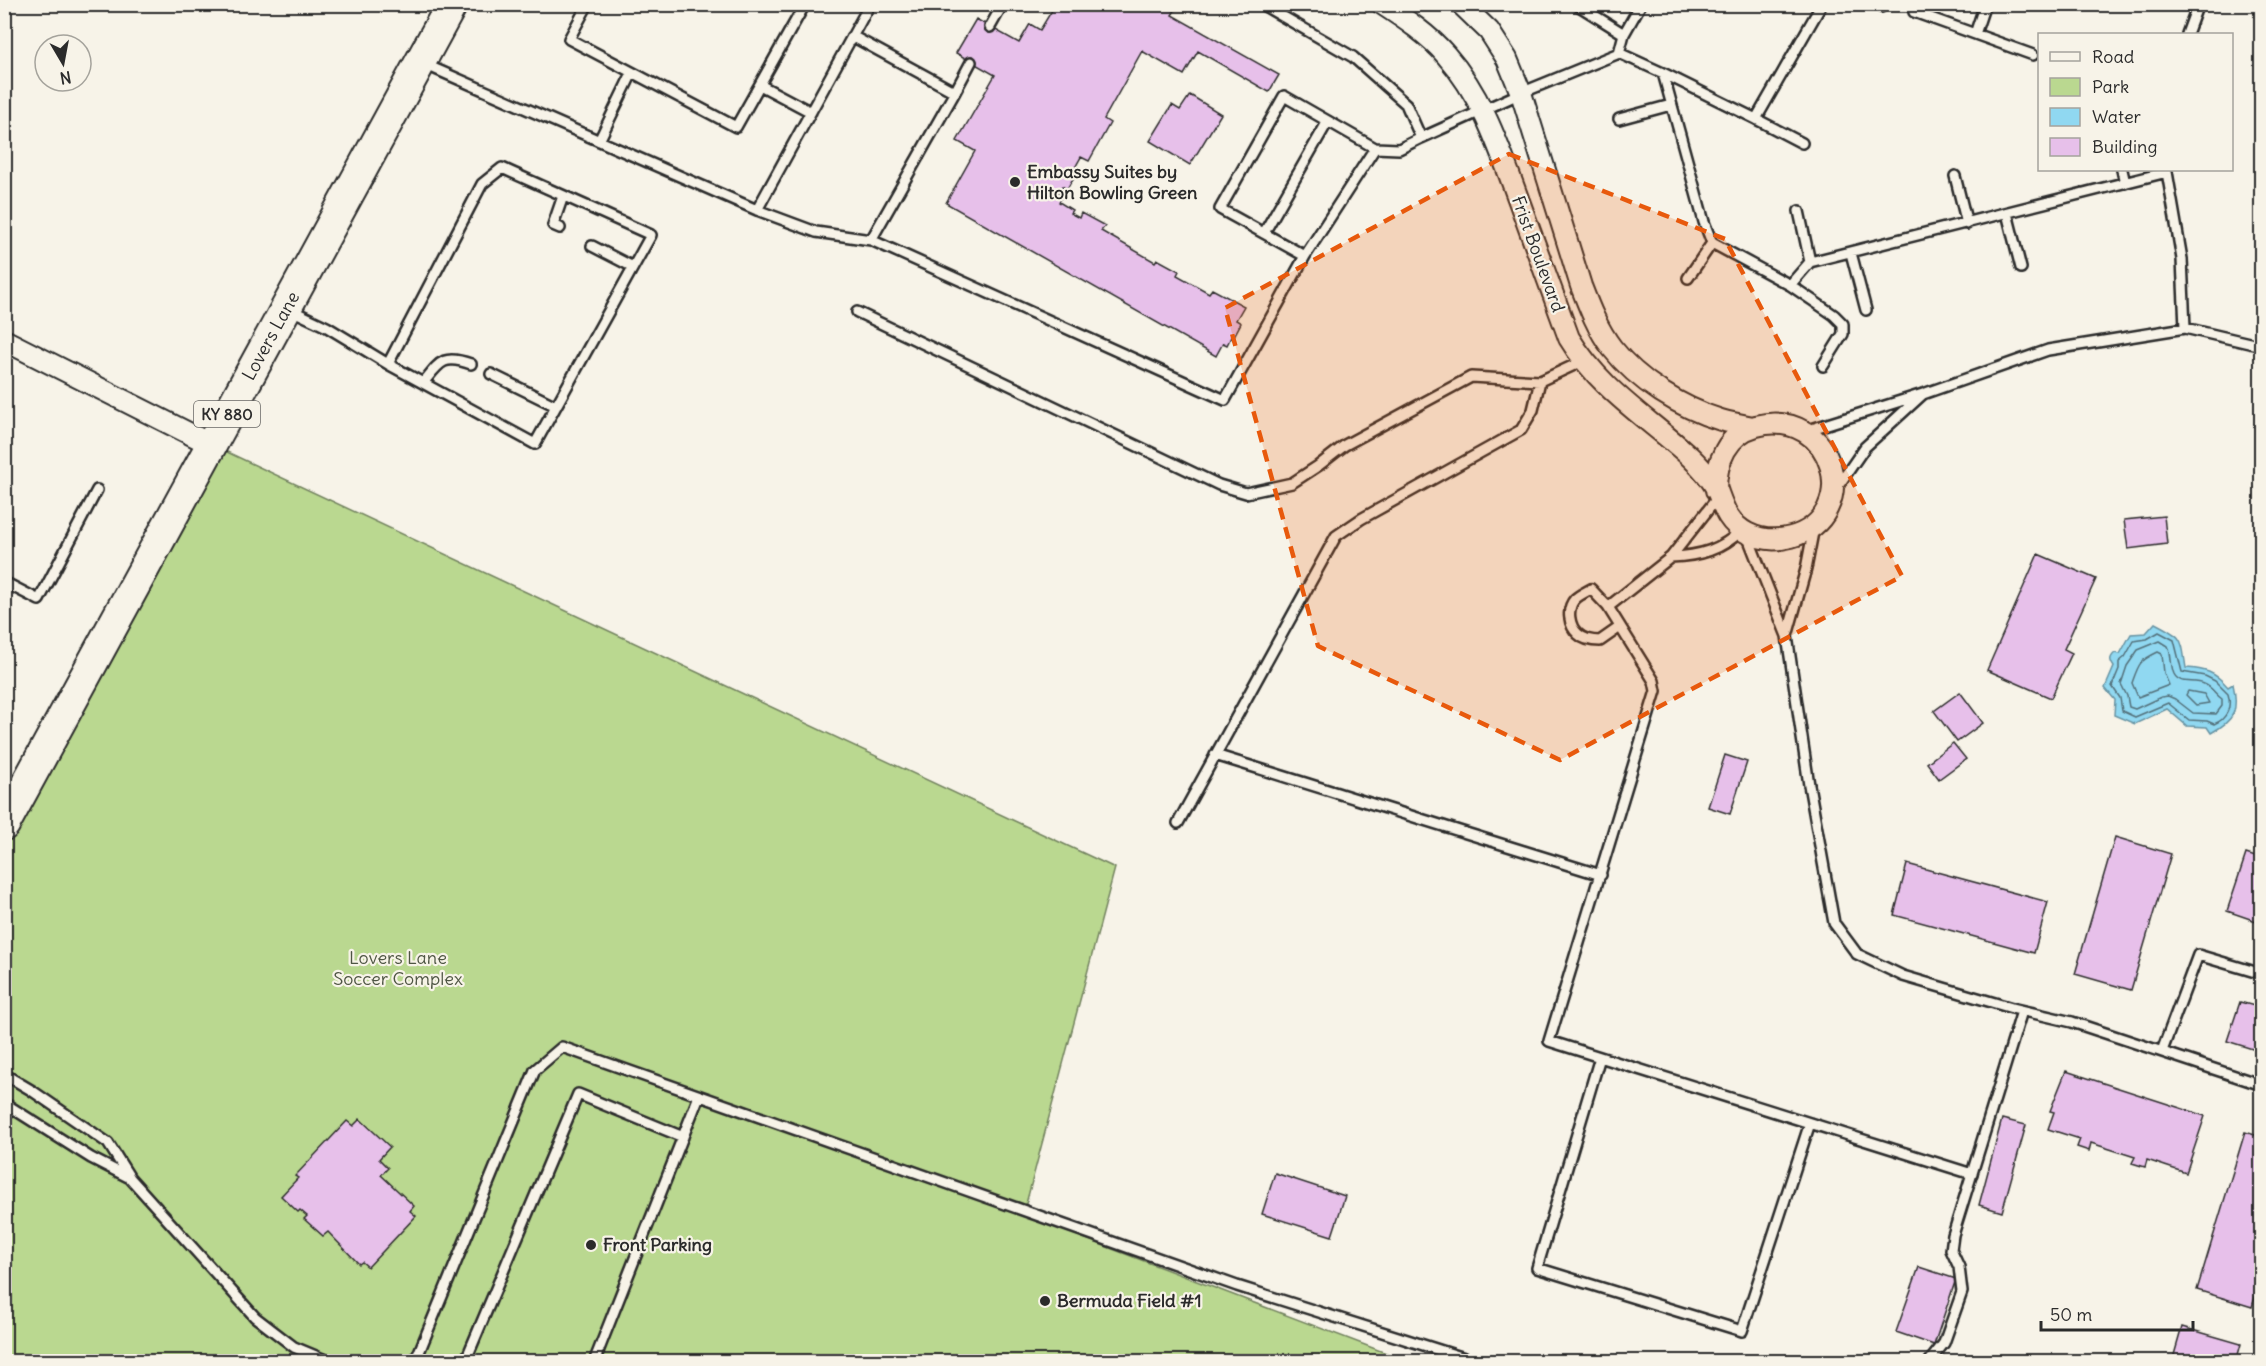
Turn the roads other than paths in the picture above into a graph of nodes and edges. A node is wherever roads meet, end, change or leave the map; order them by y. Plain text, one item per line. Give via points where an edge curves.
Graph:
1 (452, 4) edge
2 (588, 4) edge
3 (805, 4) edge
4 (870, 4) edge
5 (1003, 4) edge
6 (1261, 4) edge
7 (1382, 4) edge
8 (1461, 4) edge
9 (1576, 4) edge
10 (1641, 4) edge
11 (1822, 4) edge
12 (1985, 4) edge
13 (2198, 4) edge
14 (1914, 12) dead end
15 (990, 27) dead end
16 (2187, 33) edge
17 (1624, 34) junction
18 (1975, 34) junction
19 (852, 36) junction
20 (1619, 53) junction
21 (2033, 55) dead end
22 (421, 62) junction
23 (971, 62) dead end
24 (632, 73) junction
25 (1663, 73) junction
26 (760, 85) junction
27 (954, 92) junction
28 (1521, 93) junction
29 (1671, 105) junction
30 (1483, 111) junction
31 (811, 112) junction
32 (1619, 119) dead end
33 (1756, 119) junction
34 (1328, 121) junction
35 (1421, 138) junction
36 (599, 141) junction
37 (1802, 143) dead end
38 (1375, 148) junction
39 (2122, 171) edge
40 (2167, 171) edge
41 (1955, 176) dead end
42 (2125, 183) junction
43 (563, 196) junction
44 (757, 210) junction
45 (1799, 211) dead end
46 (2007, 213) junction
47 (1967, 224) junction
48 (560, 228) dead end
49 (1264, 233) junction
50 (871, 240) junction
51 (1712, 243) junction
52 (592, 246) dead end
53 (1851, 253) junction
54 (1305, 256) junction
55 (1810, 262) junction
56 (633, 267) junction
57 (2021, 268) dead end
58 (1688, 278) dead end
59 (1790, 285) junction
60 (287, 308) junction
61 (1866, 310) dead end
62 (857, 312) dead end
63 (2185, 328) junction
64 (4, 340) edge
65 (2262, 346) edge
66 (1583, 361) junction
67 (388, 364) junction
68 (471, 364) dead end
69 (1823, 366) dead end
70 (491, 374) dead end
71 (1540, 381) junction
72 (423, 383) junction
73 (1923, 394) junction
74 (556, 406) junction
75 (1753, 427) junction
76 (1805, 431) junction
77 (210, 444) junction
78 (97, 490) dead end
79 (1717, 493) junction
80 (1832, 494) junction
81 (1814, 525) junction
82 (1744, 531) junction
83 (1671, 557) junction
84 (4, 582) edge
85 (1608, 607) junction
86 (1620, 627) junction
87 (1787, 636) junction
88 (1215, 755) junction
89 (1178, 823) dead end
90 (4, 825) edge
91 (1600, 875) junction
92 (2262, 974) edge
93 (2022, 1011) junction
94 (2162, 1051) junction
95 (1600, 1057) junction
96 (4, 1074) edge
97 (2262, 1085) edge
98 (699, 1096) junction
99 (4, 1103) edge
100 (1810, 1123) junction
101 (683, 1137) junction
102 (1972, 1174) junction
103 (130, 1178) junction
104 (330, 1362) edge
105 (415, 1362) edge
106 (465, 1362) edge
107 (594, 1362) edge
108 (1478, 1362) edge
109 (1929, 1362) edge

1 - 22 main road, Lovers Lane / KY 880
2 - 24 lane via 569,39
3 - 26 lane
4 - 19 lane
5 - 15 lane
6 - 35 lane via 1353,57 1406,104
7 - 30 street, Frist Boulevard via 1446,55
8 - 28 street, Frist Boulevard via 1489,31 1507,59
9 - 17 lane
10 - 17 lane
11 - 33 lane
12 - 18 lane
13 - 16 lane
14 - 18 lane
17 - 20 lane
18 - 21 lane
19 - 27 lane
19 - 31 lane
20 - 25 lane
20 - 28 lane
22 - 36 lane
22 - 60 main road, Lovers Lane / KY 880
23 - 27 lane
24 - 26 lane via 736,127
24 - 36 lane
25 - 29 lane
25 - 33 lane
26 - 31 lane
27 - 50 lane
28 - 30 lane
28 - 75 street, Frist Boulevard via 1581,286 1610,346 1632,370 1662,392 1713,417
29 - 32 lane
29 - 51 lane
30 - 35 lane
30 - 66 street, Frist Boulevard via 1569,338
31 - 44 lane
33 - 37 lane
34 - 38 lane
34 - 49 lane
34 - 49 lane via 1284,96 1220,209
35 - 38 lane via 1400,149
36 - 44 lane
38 - 54 lane
39 - 42 lane
40 - 42 lane
40 - 63 lane via 2182,259
41 - 47 lane
42 - 46 lane
43 - 48 lane via 554,225
43 - 56 lane via 651,235
43 - 67 lane via 502,168 482,184
44 - 50 lane via 816,232
45 - 55 lane
46 - 47 lane
46 - 57 lane
47 - 53 lane
49 - 54 lane
50 - 54 lane via 1225,400
51 - 58 lane
51 - 59 lane
52 - 56 lane
53 - 55 lane
53 - 61 lane
55 - 59 lane
56 - 74 lane
59 - 69 lane via 1843,324 1843,334
60 - 67 lane
60 - 77 main road, Lovers Lane / KY 880
62 - 71 lane via 1219,485 1246,493 1292,483 1345,445 1471,377
63 - 65 lane
63 - 73 lane via 2048,350
64 - 77 street
66 - 71 lane
66 - 79 street, Frist Boulevard via 1620,399 1701,468
67 - 72 lane
68 - 72 lane via 453,358 444,361
70 - 74 lane
71 - 88 lane via 1533,410 1521,430 1336,536
72 - 74 lane via 535,444
73 - 76 lane
73 - 80 lane via 1865,447
75 - 76 street, Frist Boulevard via 1789,424
75 - 79 street via 1739,434 1720,459
76 - 80 street via 1829,458
77 - 90 main road, Lovers Lane / KY 880
78 - 84 lane via 39,600
79 - 82 street, Frist Boulevard via 1732,522
79 - 83 lane
80 - 81 street via 1826,511
81 - 82 street via 1782,540 1763,539
81 - 87 lane
82 - 83 lane via 1710,551 1693,557
82 - 87 lane
83 - 85 lane
85 - 86 lane
85 - 86 lane via 1591,589 1574,600 1569,611 1571,622 1578,634 1588,640 1600,641
86 - 91 lane via 1654,681 1656,691
87 - 93 lane via 1834,923 1857,954 1903,976
88 - 89 lane
88 - 91 lane
91 - 95 lane via 1549,1041
92 - 94 lane via 2198,955
93 - 94 lane
93 - 102 lane
94 - 97 lane
95 - 100 lane
95 - 100 lane via 1537,1268 1742,1331
96 - 103 lane via 108,1143
98 - 101 lane
98 - 105 lane via 562,1047 535,1070
98 - 108 lane via 1237,1286
99 - 103 lane
100 - 102 lane
101 - 106 lane via 578,1094
101 - 107 lane
102 - 109 lane via 1951,1250 1959,1267 1962,1292 1944,1343
103 - 104 lane via 255,1317 294,1347

